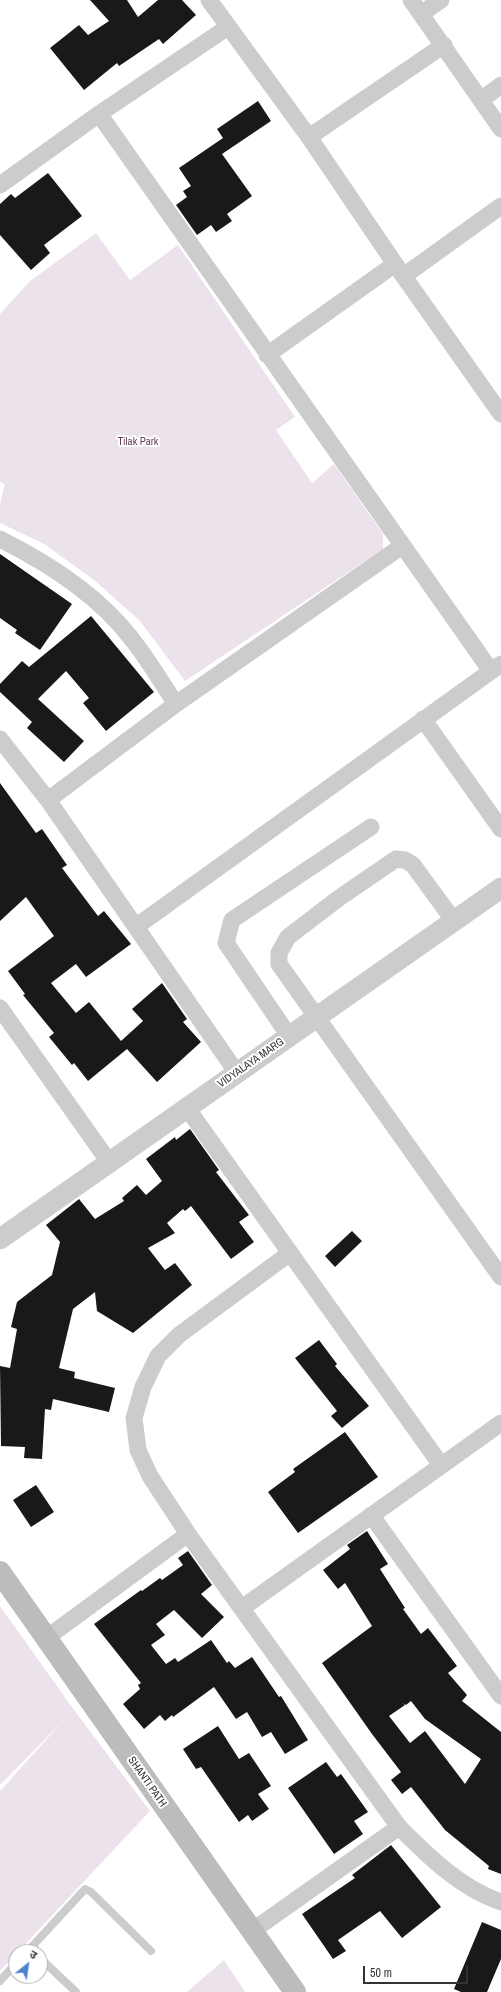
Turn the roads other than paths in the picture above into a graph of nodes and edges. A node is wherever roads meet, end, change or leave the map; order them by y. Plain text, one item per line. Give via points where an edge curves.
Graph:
1 (209, 0) edge
2 (411, 0) edge
3 (441, 0) edge
4 (421, 14) junction
5 (228, 27) junction
6 (444, 45) junction
7 (501, 85) edge
8 (480, 100) junction
9 (99, 114) junction
10 (501, 129) edge
11 (310, 136) junction
12 (0, 185) edge
13 (501, 206) edge
14 (400, 270) junction
15 (267, 355) junction
16 (501, 414) edge
17 (0, 539) edge
18 (402, 546) junction
19 (496, 667) edge
20 (176, 704) junction
21 (423, 719) junction
22 (0, 739) edge
23 (48, 800) junction
24 (371, 827) dead end
25 (501, 830) edge
26 (501, 888) edge
27 (454, 921) junction
28 (137, 926) junction
29 (2, 1015) edge
30 (315, 1018) junction
31 (289, 1036) junction
32 (237, 1073) junction
33 (187, 1108) junction
34 (109, 1162) junction
35 (0, 1239) edge
36 (290, 1253) junction
37 (501, 1277) edge
38 (501, 1423) edge
39 (441, 1465) junction
40 (371, 1516) junction
41 (188, 1534) junction
42 (0, 1572) edge
43 (242, 1608) junction
44 (45, 1639) junction
45 (501, 1696) edge
46 (399, 1827) junction
47 (501, 1902) edge
48 (252, 1931) junction
49 (36, 1944) edge
50 (151, 1950) dead end
51 (48, 1966) edge
52 (8, 1972) edge
53 (0, 1981) edge
54 (76, 1992) edge
55 (295, 1992) edge

1 - 5 street
2 - 4 street
3 - 4 street
4 - 6 street
5 - 9 street
5 - 11 street
6 - 8 street
6 - 11 street
7 - 8 street
8 - 10 street
9 - 12 street
9 - 15 street
11 - 14 street
13 - 14 street
14 - 15 street
14 - 16 street
15 - 18 street
17 - 20 street via 60,574 99,604 131,637
18 - 19 street
18 - 20 street
19 - 21 street
20 - 23 street
21 - 25 street
21 - 28 street
22 - 23 street
23 - 28 street
24 - 31 street via 232,920 227,932 226,943
26 - 27 street, VIDYALAYA MARG
27 - 30 street, VIDYALAYA MARG
27 - 30 street via 413,865 405,860 396,859 339,898 288,938 279,953 279,964
28 - 32 street
29 - 34 street
30 - 31 street, VIDYALAYA MARG
30 - 37 street
31 - 32 street, VIDYALAYA MARG
32 - 33 street, VIDYALAYA MARG
33 - 34 street, VIDYALAYA MARG
33 - 36 street
34 - 35 street, VIDYALAYA MARG
36 - 39 street
36 - 41 street via 179,1336 158,1356 143,1387 134,1418 138,1450 150,1476
38 - 39 street
39 - 40 street
40 - 43 street
40 - 45 street
41 - 43 street
41 - 44 street
42 - 44 main road, SHANTI PATH
43 - 46 street
44 - 48 main road, SHANTI PATH
46 - 47 street via 428,1856 461,1882
46 - 48 street
48 - 55 main road, SHANTI PATH
49 - 50 lane via 85,1889
51 - 54 lane
52 - 53 lane

